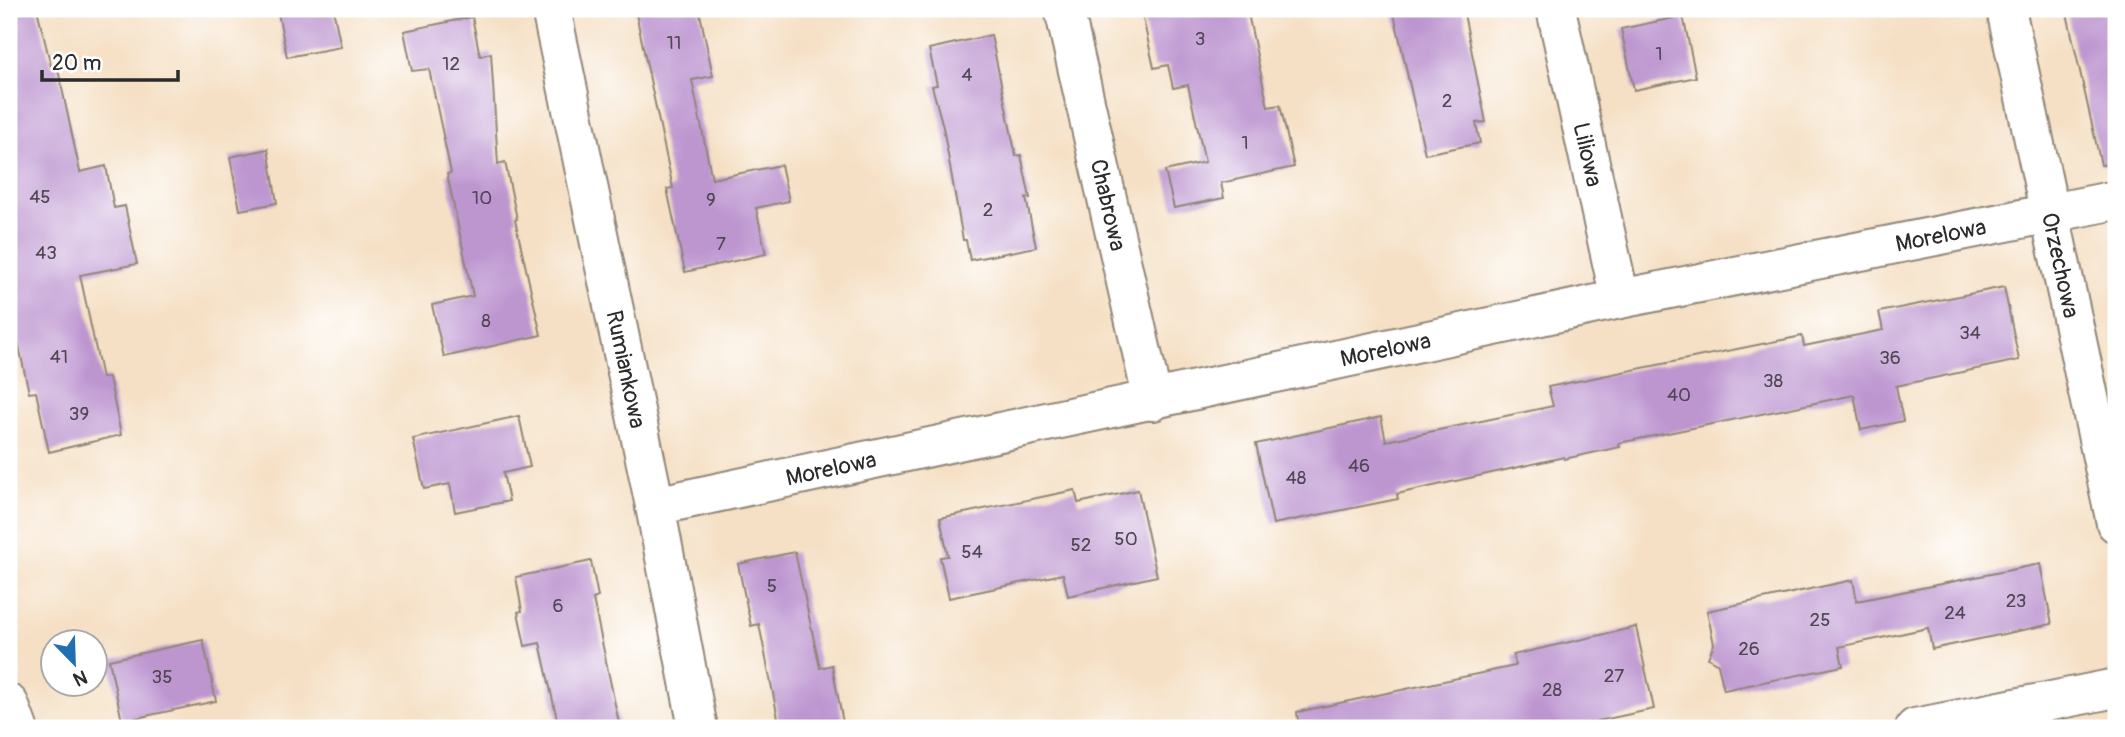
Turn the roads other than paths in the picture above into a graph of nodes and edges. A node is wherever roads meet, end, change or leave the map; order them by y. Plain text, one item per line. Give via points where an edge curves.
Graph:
1 (551, 9) edge
2 (1065, 9) edge
3 (1556, 9) edge
4 (2006, 9) edge
5 (2116, 200) edge
6 (2050, 214) junction
7 (1620, 299) junction
8 (1153, 401) junction
9 (655, 506) junction
10 (2116, 523) edge
11 (2116, 688) edge
12 (9, 704) edge
13 (18, 728) edge
14 (698, 728) edge
15 (1915, 728) edge

1 - 9 street, Rumiankowa
2 - 8 street, Chabrowa
3 - 7 street, Liliowa
4 - 6 street, Orzechowa
5 - 6 street, Morelowa
6 - 7 street, Morelowa
6 - 10 street, Orzechowa
7 - 8 street, Morelowa
8 - 9 street, Morelowa
9 - 14 street, Rumiankowa
11 - 15 street
12 - 13 street

